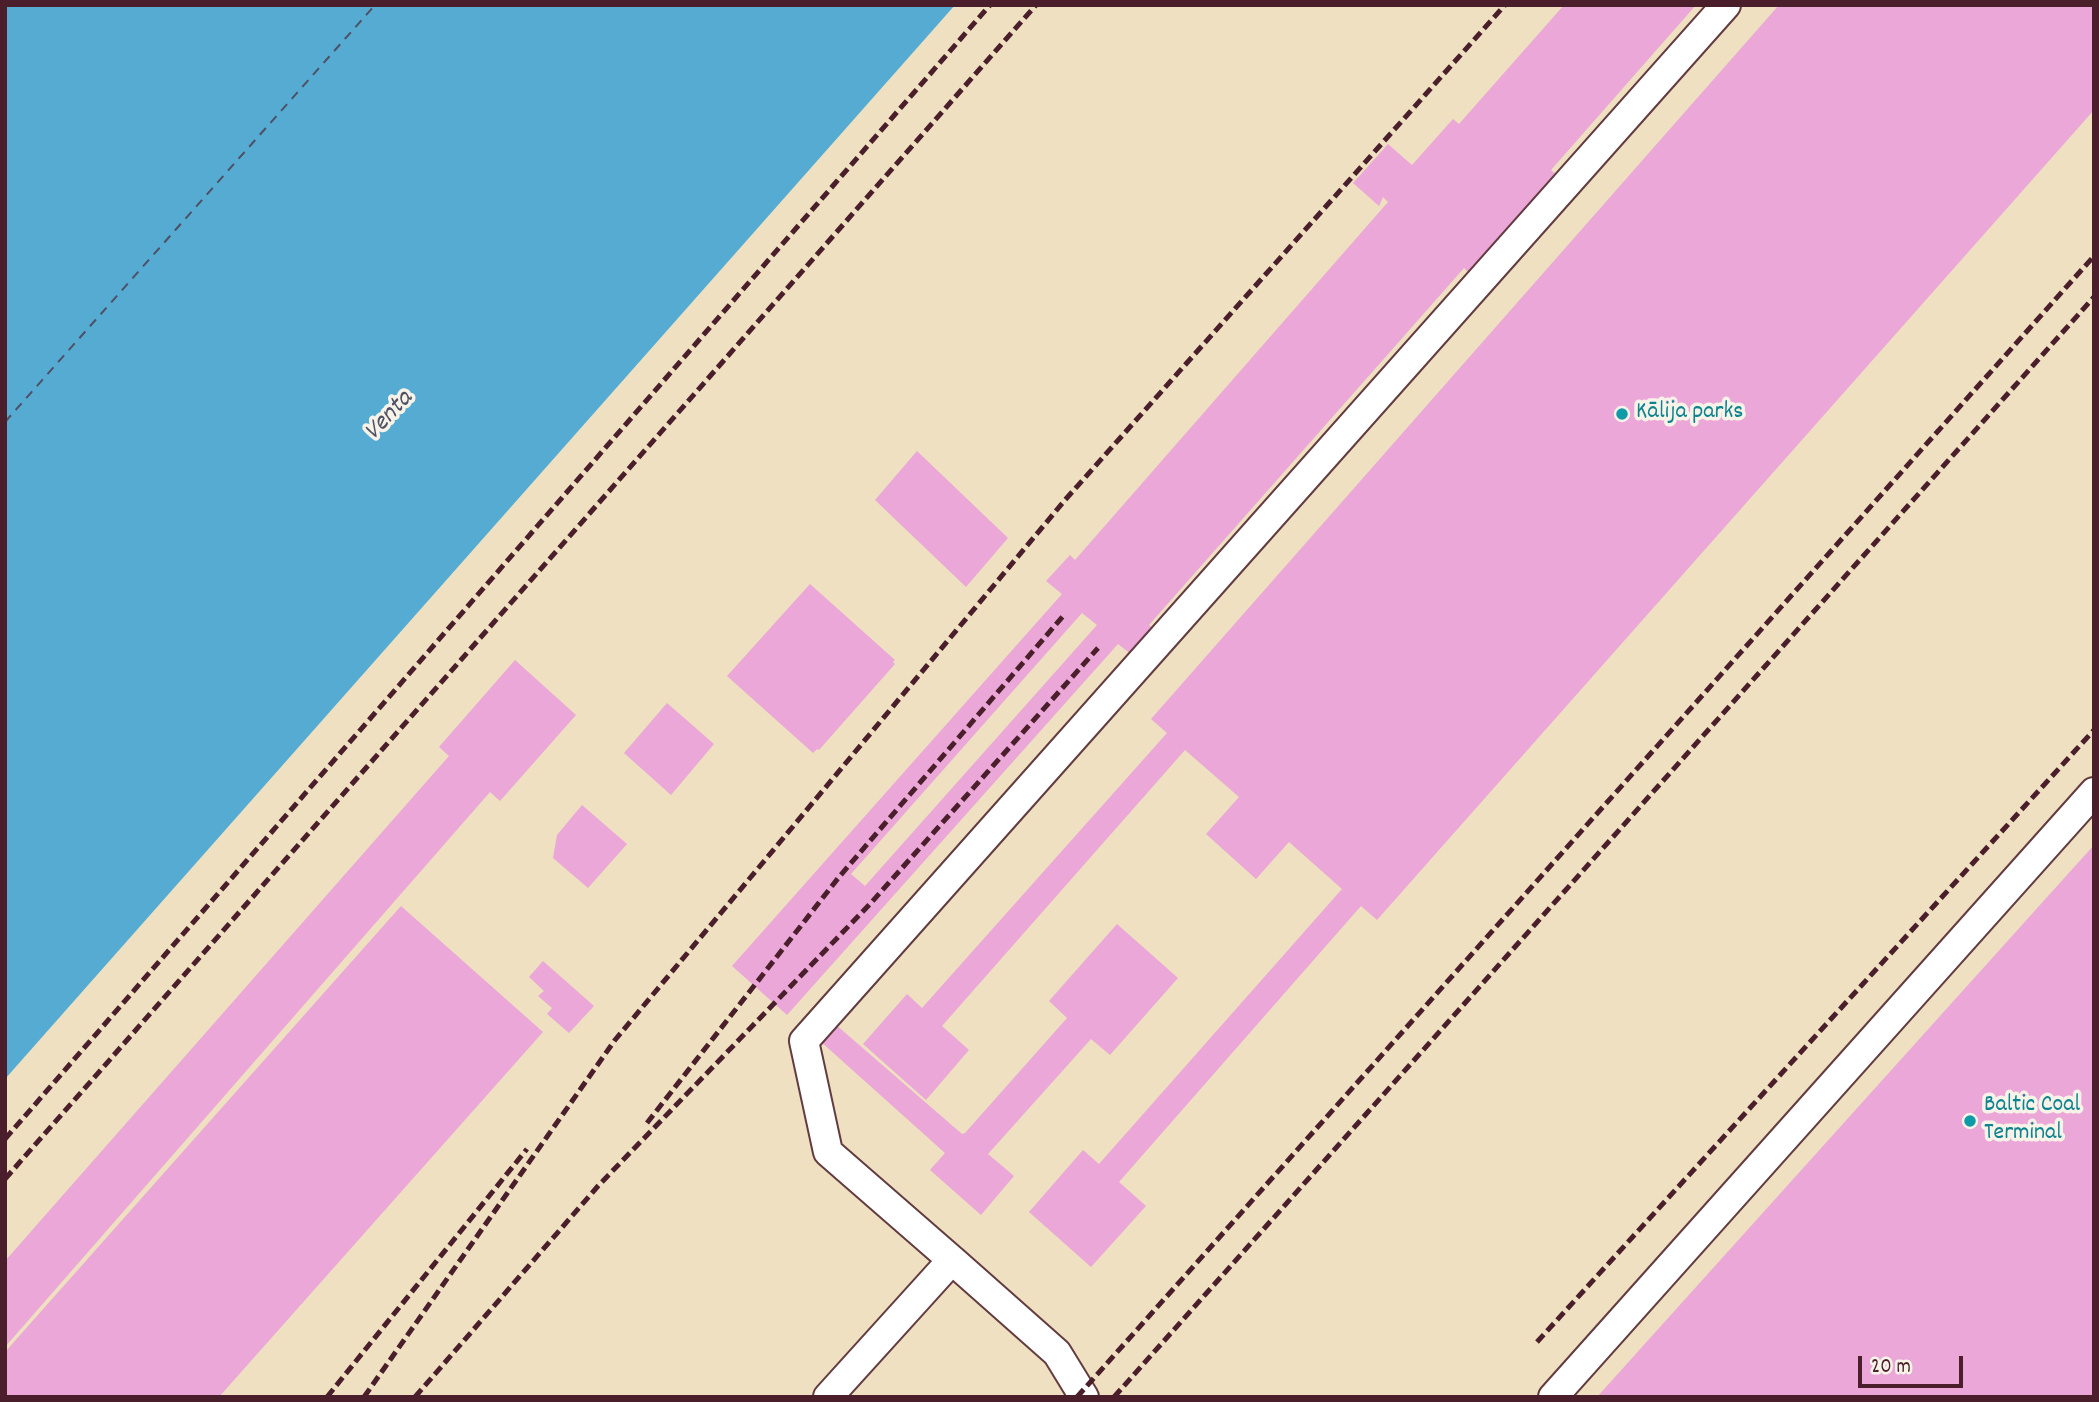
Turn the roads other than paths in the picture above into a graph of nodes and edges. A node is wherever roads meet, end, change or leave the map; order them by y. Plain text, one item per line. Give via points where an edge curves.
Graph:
1 (1726, 5) edge
2 (2094, 792) edge
3 (952, 1260) junction
4 (828, 1397) edge
5 (1084, 1397) edge
6 (1553, 1397) edge

1 - 3 street via 804,1041 828,1152
2 - 6 street
3 - 4 street
3 - 5 street via 1057,1353

